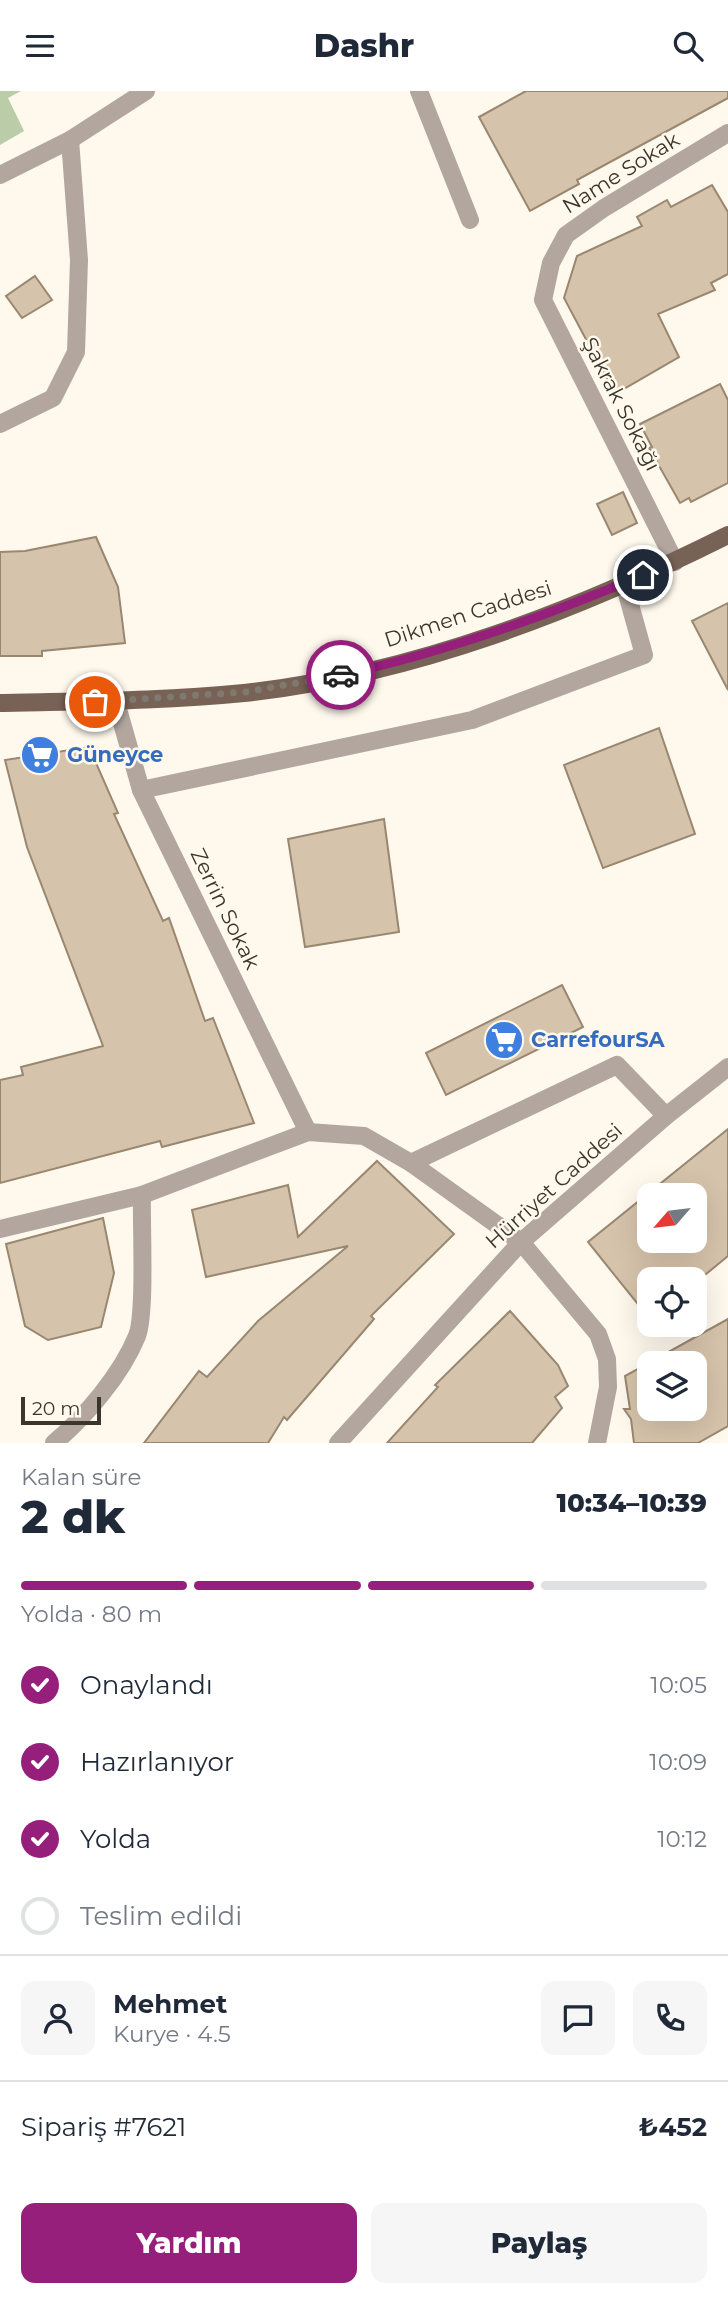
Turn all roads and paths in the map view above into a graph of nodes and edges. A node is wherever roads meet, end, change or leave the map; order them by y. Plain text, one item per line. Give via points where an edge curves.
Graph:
1 (146, 91) edge
2 (419, 91) edge
3 (728, 133) edge
4 (70, 140) junction
5 (0, 174) edge
6 (470, 220) dead end
7 (551, 263) joint
8 (0, 424) edge
9 (728, 535) edge
10 (675, 562) junction
11 (624, 583) junction
12 (116, 702) junction
13 (0, 703) edge
14 (141, 790) junction
15 (728, 1067) edge
16 (666, 1116) junction
17 (308, 1132) junction
18 (411, 1163) junction
19 (142, 1195) junction
20 (0, 1229) edge
21 (521, 1242) junction
22 (54, 1443) edge
23 (338, 1443) edge
24 (597, 1443) edge

1 - 4 street
2 - 6 street
3 - 7 street, Name Sokak via 566,235
4 - 5 street
4 - 8 street via 79,260 76,352 53,398
7 - 10 street, Şakrak Sokağı via 543,300
9 - 10 main road, Dikmen Caddesi
10 - 11 main road, Dikmen Caddesi
11 - 12 main road, Dikmen Caddesi via 468,642 384,666 246,692
11 - 14 street via 644,655 472,720
12 - 13 main road, Dikmen Caddesi
12 - 14 street, Zerrin Sokak
14 - 17 street, Zerrin Sokak
15 - 16 street, Hürriyet Caddesi
16 - 18 street via 617,1065
16 - 21 street, Hürriyet Caddesi
17 - 18 street via 364,1136
17 - 19 street
18 - 21 street
19 - 20 street
19 - 22 street via 138,1335 109,1381
21 - 23 street, Hürriyet Caddesi
21 - 24 street via 598,1333 607,1359 608,1387

